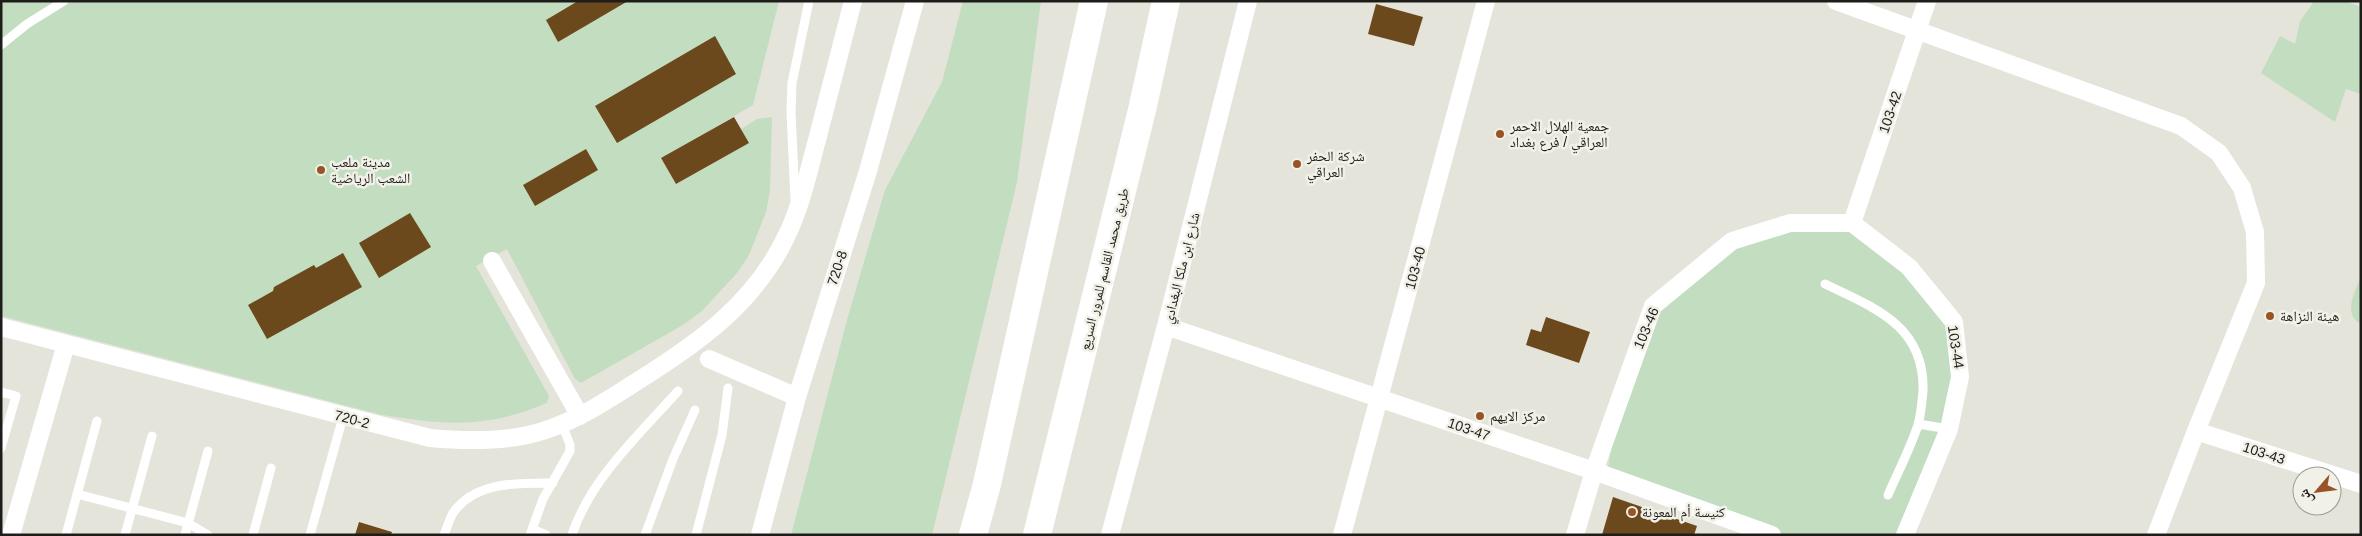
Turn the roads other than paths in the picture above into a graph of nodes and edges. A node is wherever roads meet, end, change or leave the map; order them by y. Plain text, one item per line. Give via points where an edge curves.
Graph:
1 (64, 1) edge
2 (809, 1) edge
3 (854, 1) edge
4 (915, 1) edge
5 (1086, 1) edge
6 (1094, 1) edge
7 (1166, 1) edge
8 (1175, 1) edge
9 (1248, 1) edge
10 (1486, 1) edge
11 (1836, 1) edge
12 (1927, 1) edge
13 (1918, 30) junction
14 (1, 45) edge
15 (1072, 99) junction
16 (1142, 110) junction
17 (795, 216) junction
18 (1852, 223) junction
19 (492, 262) dead end
20 (1825, 284) dead end
21 (1166, 326) junction
22 (1, 327) edge
23 (66, 344) junction
24 (709, 359) dead end
25 (728, 388) dead end
26 (678, 391) dead end
27 (1, 392) edge
28 (796, 397) junction
29 (1380, 398) junction
30 (695, 410) dead end
31 (580, 416) junction
32 (343, 417) junction
33 (96, 421) dead end
34 (562, 424) junction
35 (1918, 424) junction
36 (1949, 429) junction
37 (2196, 431) junction
38 (152, 436) dead end
39 (1, 448) edge
40 (208, 451) dead end
41 (271, 468) dead end
42 (1594, 471) junction
43 (553, 483) junction
44 (2361, 484) edge
45 (77, 494) junction
46 (1888, 495) dead end
47 (132, 508) junction
48 (188, 523) junction
49 (531, 532) edge
50 (11, 535) edge
51 (66, 535) edge
52 (125, 535) edge
53 (185, 535) edge
54 (208, 535) edge
55 (253, 535) edge
56 (310, 535) edge
57 (444, 535) edge
58 (546, 535) edge
59 (572, 535) edge
60 (645, 535) edge
61 (696, 535) edge
62 (760, 535) edge
63 (973, 535) edge
64 (1038, 535) edge
65 (1110, 535) edge
66 (1342, 535) edge
67 (1575, 535) edge
68 (1772, 535) edge
69 (1905, 535) edge
70 (2156, 535) edge

1 - 14 lane
2 - 17 lane via 792,83
3 - 17 street
4 - 28 street, 720-8 via 868,171
5 - 15 highway
6 - 15 highway
7 - 16 highway, طريق محمد القاسم للمرور السريع
8 - 16 highway
9 - 21 street, شارع ابن ملكا البغدادي
10 - 29 street, 103-40
11 - 13 street
12 - 13 street, 103-42
13 - 18 street, 103-42
13 - 37 street via 2181,126 2219,153 2242,188 2256,232 2256,283
15 - 63 highway
16 - 64 highway, طريق محمد القاسم للمرور السريع
17 - 31 street, 720-2 via 772,263 737,308 689,348
18 - 36 street, 103-44 via 1909,267 1954,322 1960,377
18 - 42 street, 103-46 via 1790,222 1732,241 1652,306
19 - 31 street
20 - 35 lane via 1889,318 1917,349 1923,377
21 - 29 street, 103-47
21 - 65 street, شارع ابن ملكا البغدادي
22 - 23 street, 720-2
23 - 32 street, 720-2
23 - 50 street
24 - 28 street
25 - 61 lane via 722,435
26 - 59 lane via 607,475 576,522
27 - 39 lane via 16,396
28 - 62 street, 720-8
29 - 42 street, 103-47
29 - 66 street, 103-40
30 - 60 lane
31 - 34 street, 720-2
32 - 34 street, 720-2 via 430,438 463,441 528,435
32 - 56 lane
33 - 45 lane
34 - 43 lane via 570,451
35 - 36 lane
35 - 46 lane
36 - 69 street, 103-44
37 - 44 street, 103-43
37 - 70 street
38 - 47 lane
40 - 48 lane
41 - 55 lane
42 - 67 street, 103-46
42 - 68 street, 103-47
43 - 49 lane via 543,499
43 - 57 lane via 490,487 469,497 454,513
45 - 47 lane
45 - 51 lane
47 - 48 lane
47 - 52 lane
48 - 53 lane
48 - 54 lane
49 - 58 lane

